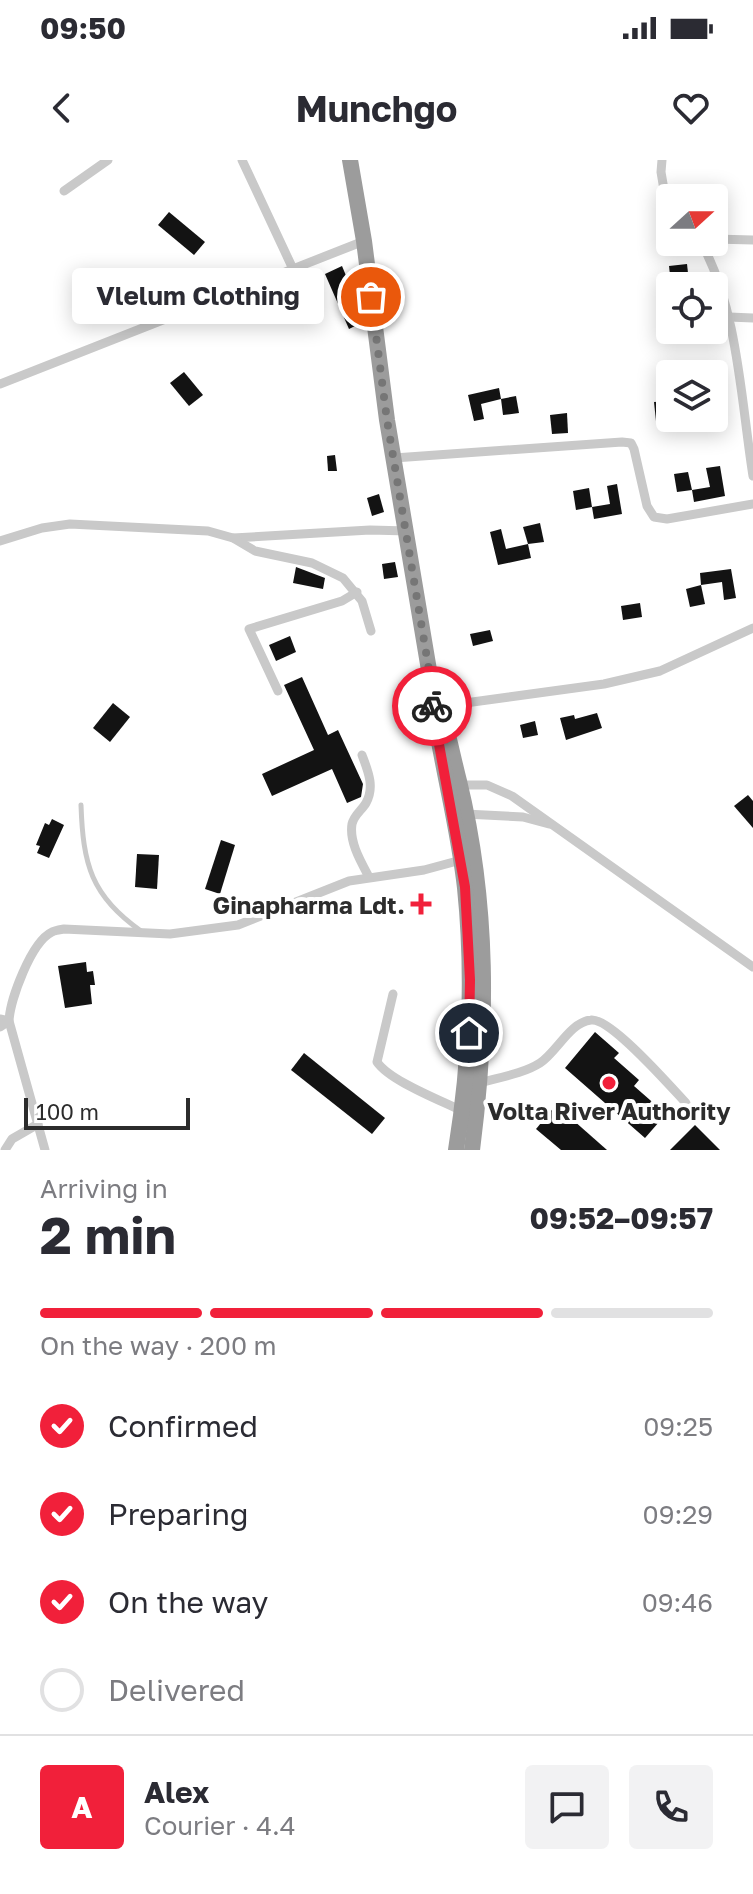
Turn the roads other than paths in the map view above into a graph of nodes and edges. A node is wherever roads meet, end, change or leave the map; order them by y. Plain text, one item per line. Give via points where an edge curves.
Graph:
1 (108, 160) edge
2 (242, 160) edge
3 (350, 160) edge
4 (662, 160) edge
5 (663, 184) edge
6 (64, 191) dead end
7 (728, 239) edge
8 (753, 240) edge
9 (364, 241) junction
10 (708, 256) edge
11 (293, 269) junction
12 (729, 317) junction
13 (753, 318) edge
14 (0, 384) edge
15 (394, 458) junction
16 (753, 476) edge
17 (753, 504) edge
18 (408, 531) junction
19 (233, 538) junction
20 (0, 541) edge
21 (357, 592) junction
22 (753, 628) edge
23 (371, 631) dead end
24 (278, 691) dead end
25 (436, 707) junction
26 (362, 755) dead end
27 (454, 786) junction
28 (81, 805) dead end
29 (460, 814) junction
30 (559, 828) junction
31 (461, 860) junction
32 (369, 877) junction
33 (144, 933) junction
34 (753, 967) edge
35 (393, 994) dead end
36 (3, 1023) edge
37 (473, 1084) junction
38 (686, 1103) dead end
39 (462, 1111) junction
40 (38, 1124) junction
41 (5, 1150) edge
42 (45, 1150) edge
43 (456, 1150) edge
44 (472, 1150) edge

1 - 6 street
2 - 11 street
3 - 9 highway
4 - 5 street
7 - 8 street
9 - 11 street
9 - 15 highway
10 - 12 street
11 - 14 street
12 - 13 street
12 - 16 street
15 - 17 street via 631,443 654,517
15 - 18 highway
18 - 19 street
18 - 25 highway
19 - 20 street via 208,531 70,524
19 - 21 street via 255,551 312,563 343,578
21 - 23 street
21 - 24 street via 249,629
22 - 25 street via 660,671
25 - 27 highway
26 - 32 street via 371,781 367,801 351,827
27 - 29 highway
27 - 30 street via 487,785
28 - 33 lane via 83,845 98,889 118,915
29 - 30 street via 513,816
29 - 31 highway
29 - 37 highway via 475,859 484,944 485,1023
30 - 34 street
31 - 32 street
31 - 37 highway
32 - 33 street via 238,925
33 - 36 street via 52,932 30,959
35 - 39 street via 377,1062
36 - 40 street
37 - 38 street via 538,1065 589,1019 602,1021
37 - 39 highway
37 - 44 highway
39 - 43 highway
40 - 41 street via 12,1139
40 - 42 street

